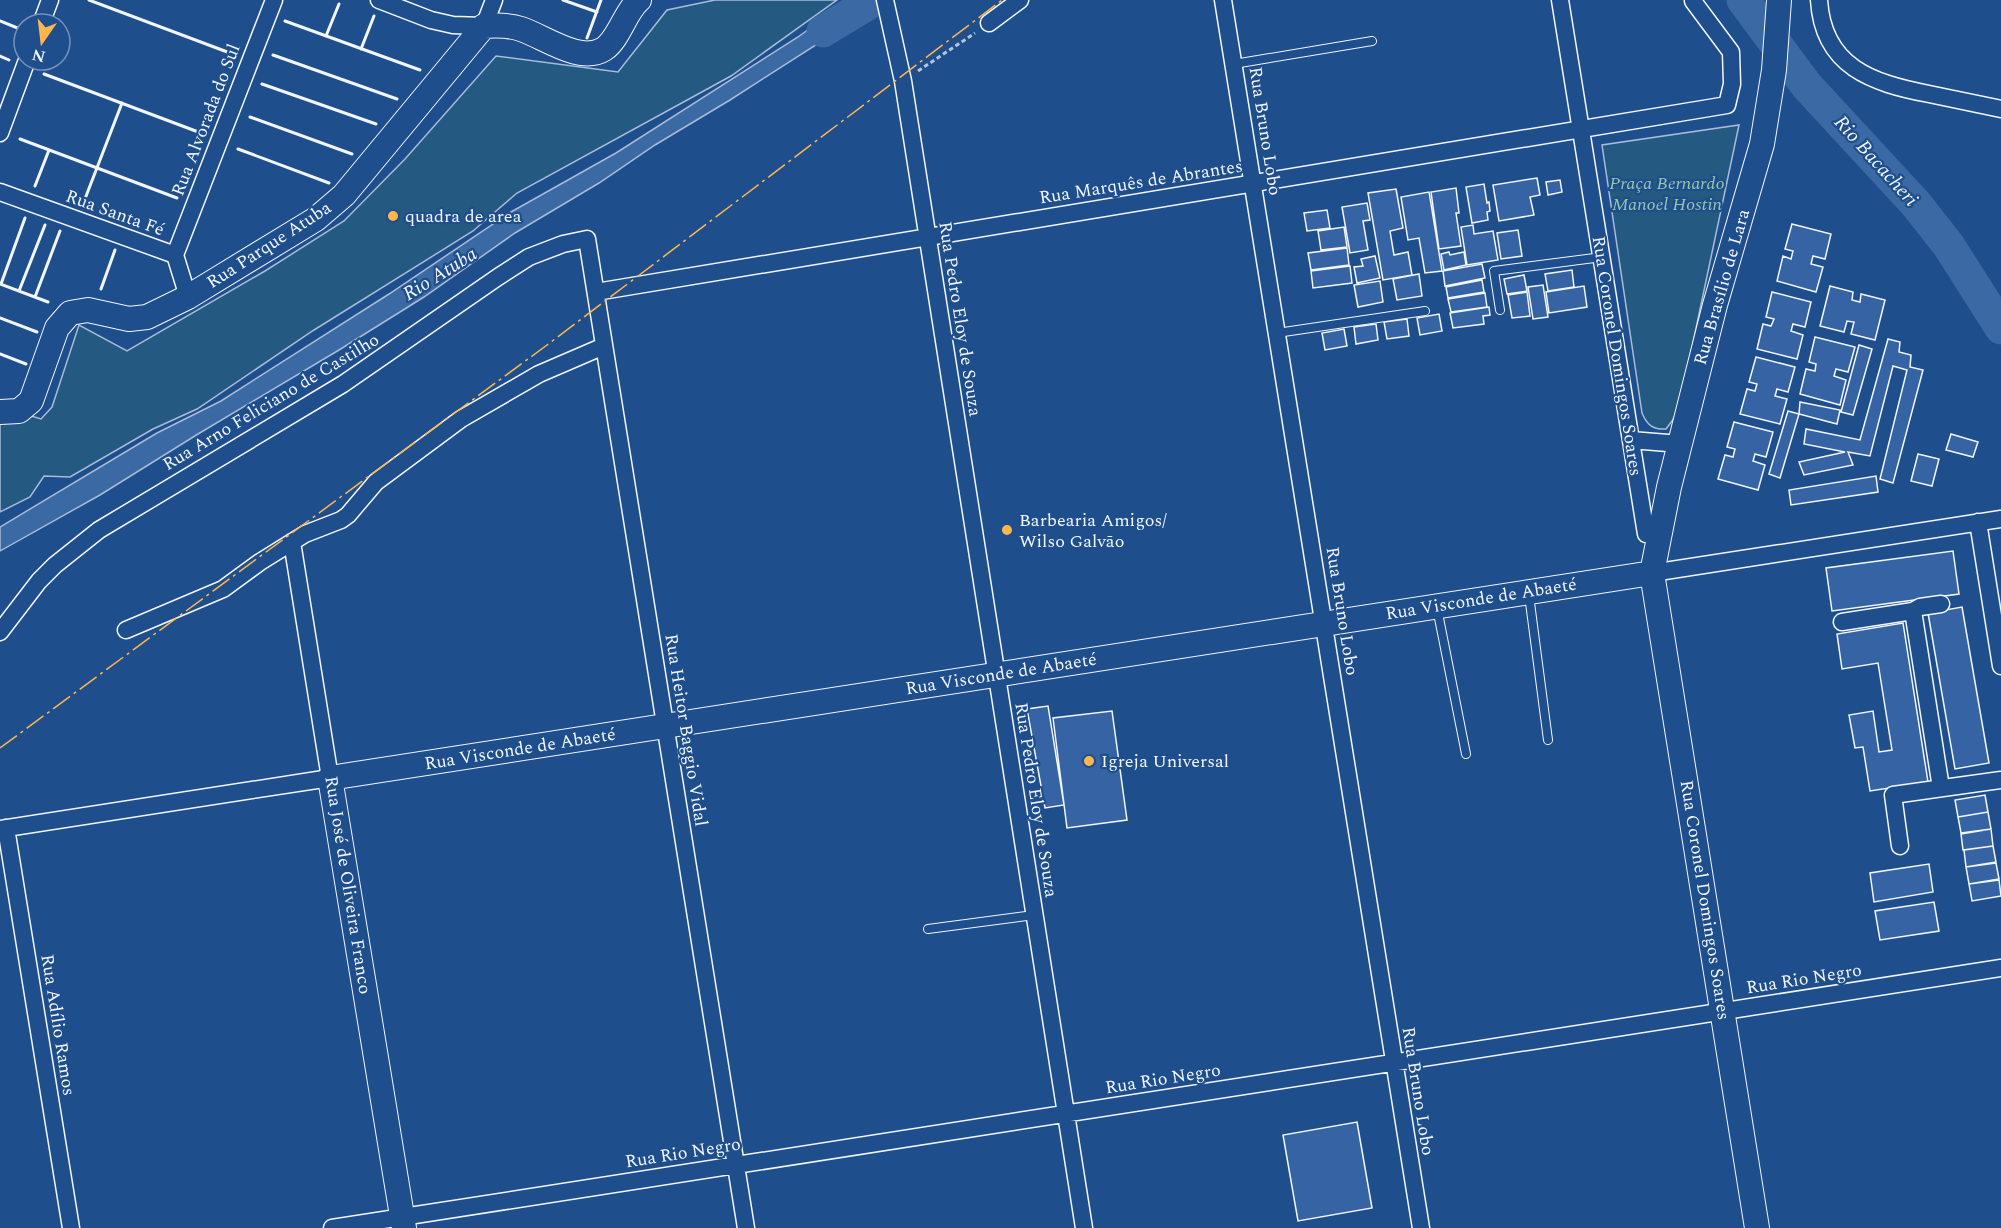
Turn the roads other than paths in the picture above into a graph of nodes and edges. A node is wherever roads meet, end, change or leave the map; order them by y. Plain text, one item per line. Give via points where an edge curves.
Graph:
1 (274, 0) edge
2 (379, 0) edge
3 (494, 0) edge
4 (639, 0) edge
5 (885, 0) edge
6 (1020, 0) edge
7 (1224, 0) edge
8 (1560, 0) edge
9 (1779, 0) edge
10 (1819, 0) edge
11 (1693, 1) edge
12 (989, 23) road end
13 (484, 26) junction
14 (1372, 41) dead end
15 (1234, 64) junction
16 (23, 72) edge
17 (2001, 109) edge
18 (1581, 129) junction
19 (0, 133) edge
20 (1253, 183) junction
21 (0, 192) edge
22 (927, 237) junction
23 (587, 239) joint
24 (175, 255) junction
25 (1602, 257) junction
26 (596, 292) junction
27 (188, 297) junction
28 (1425, 310) dead end
29 (1500, 310) dead end
30 (1277, 333) junction
31 (604, 346) junction
32 (0, 412) edge
33 (1631, 440) junction
34 (1680, 444) junction
35 (2000, 520) edge
36 (1978, 522) junction
37 (1646, 534) dead end
38 (292, 542) junction
39 (1652, 573) junction
40 (1529, 592) junction
41 (1941, 604) dead end
42 (1437, 606) junction
43 (1913, 611) junction
44 (1842, 622) dead end
45 (1324, 624) junction
46 (126, 630) dead end
47 (0, 632) edge
48 (2001, 666) edge
49 (996, 675) junction
50 (665, 726) junction
51 (1548, 740) dead end
52 (1466, 754) dead end
53 (330, 778) junction
54 (2001, 780) edge
55 (1941, 788) junction
56 (3, 829) edge
57 (1900, 846) dead end
58 (1034, 915) junction
59 (928, 929) dead end
60 (2001, 968) edge
61 (1722, 1011) junction
62 (1394, 1063) junction
63 (1066, 1114) junction
64 (736, 1165) junction
65 (403, 1222) edge
66 (71, 1228) edge
67 (332, 1228) edge
68 (746, 1228) edge
69 (1084, 1228) edge
70 (1421, 1228) edge
71 (1757, 1228) edge

1 - 24 street, Rua Alvorada do Sul
2 - 13 street via 453,26
3 - 13 street
4 - 13 street via 606,47 593,54 579,54 520,29
5 - 22 street, Rua Pedro Eloy de Souza via 899,57
6 - 12 street
7 - 15 street, Rua Bruno Lobo
8 - 18 street, Rua Coronel Domingos Soares
9 - 34 street, Rua Brasílio de Lara via 1774,70 1762,144
10 - 17 street via 1827,38 1841,59 1859,72 1896,88
11 - 18 street, Rua Marquês de Abrantes via 1731,52 1732,84 1727,105
13 - 27 street, Rua Parque Atuba via 344,195 316,219
14 - 15 lane
15 - 20 street, Rua Bruno Lobo
16 - 19 street
18 - 20 street, Rua Marquês de Abrantes
18 - 25 street, Rua Coronel Domingos Soares
20 - 22 street, Rua Marquês de Abrantes
20 - 30 street, Rua Bruno Lobo
21 - 24 street, Rua Santa Fé
22 - 26 street, Rua Marquês de Abrantes
22 - 49 street, Rua Pedro Eloy de Souza
23 - 26 street, Rua Heitor Baggio Vidal
23 - 47 street, Rua Arno Feliciano de Castilho via 529,257 334,390 99,530 39,581
24 - 27 street, Rua Santa Fé
25 - 29 lane via 1494,271
25 - 33 street, Rua Coronel Domingos Soares
26 - 31 street, Rua Heitor Baggio Vidal
27 - 32 street, Rua Parque Atuba via 147,317 129,319 88,310 70,313 57,328 31,401 19,411
28 - 30 lane
30 - 45 street, Rua Bruno Lobo
31 - 38 street via 494,398 376,482 341,520
31 - 50 street, Rua Heitor Baggio Vidal
33 - 34 street
33 - 37 street, Rua Coronel Domingos Soares
34 - 39 street, Rua Brasílio de Lara
35 - 36 street, Rua Visconde de Abaeté
36 - 39 street, Rua Visconde de Abaeté
36 - 48 street
38 - 46 street via 223,589
38 - 53 street, Rua José de Oliveira Franco
39 - 40 street, Rua Visconde de Abaeté
39 - 61 street, Rua Coronel Domingos Soares
40 - 42 street, Rua Visconde de Abaeté
40 - 51 lane
41 - 43 street
42 - 45 street, Rua Visconde de Abaeté
42 - 52 lane
43 - 44 street
43 - 55 street
45 - 49 street, Rua Visconde de Abaeté
45 - 62 street, Rua Bruno Lobo
49 - 50 street, Rua Visconde de Abaeté
49 - 58 street, Rua Pedro Eloy de Souza
50 - 53 street, Rua Visconde de Abaeté
50 - 64 street, Rua Heitor Baggio Vidal
53 - 56 street, Rua Visconde de Abaeté
53 - 65 street, Rua José de Oliveira Franco
54 - 55 street
55 - 57 street via 1893,795
56 - 66 street, Rua Adílio Ramos
58 - 59 lane
58 - 63 street, Rua Pedro Eloy de Souza
60 - 61 street, Rua Rio Negro
61 - 62 street, Rua Rio Negro
61 - 71 street, Rua Coronel Domingos Soares
62 - 63 street, Rua Rio Negro
62 - 70 street, Rua Bruno Lobo
63 - 64 street, Rua Rio Negro
63 - 69 street, Rua Pedro Eloy de Souza
64 - 65 street, Rua Rio Negro
64 - 68 street, Rua Heitor Baggio Vidal
65 - 67 street, Rua Rio Negro

